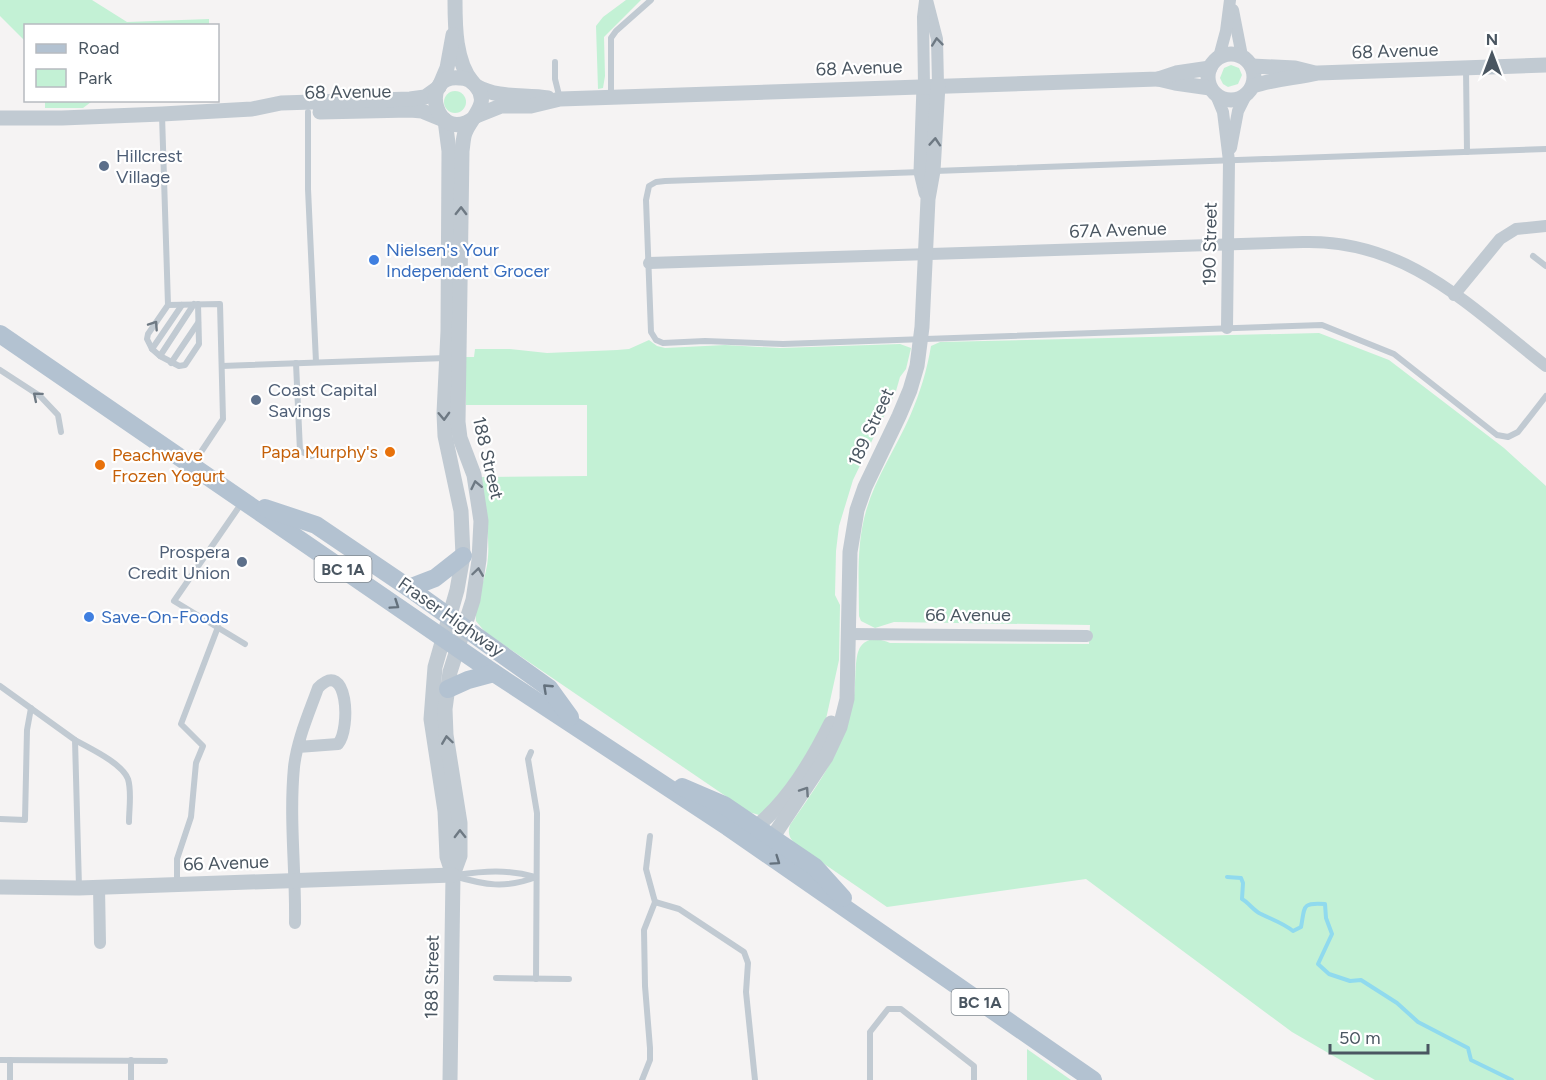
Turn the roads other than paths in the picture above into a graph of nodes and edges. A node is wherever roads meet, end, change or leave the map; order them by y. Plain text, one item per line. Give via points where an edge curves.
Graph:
1 (455, 0) edge
2 (651, 0) edge
3 (926, 0) edge
4 (1231, 0) edge
5 (455, 17) junction
6 (1247, 61) junction
7 (555, 62) dead end
8 (1214, 62) junction
9 (1546, 65) edge
10 (1466, 69) junction
11 (1318, 73) junction
12 (1158, 79) junction
13 (931, 85) junction
14 (476, 86) junction
15 (439, 87) junction
16 (1213, 91) junction
17 (1249, 91) junction
18 (611, 97) junction
19 (560, 99) junction
20 (252, 110) junction
21 (308, 112) junction
22 (162, 114) junction
23 (475, 117) junction
24 (0, 118) edge
25 (445, 120) junction
26 (1546, 149) edge
27 (1467, 152) junction
28 (1229, 161) junction
29 (927, 172) junction
30 (1546, 226) edge
31 (1228, 245) junction
32 (926, 254) junction
33 (1533, 256) dead end
34 (650, 263) junction
35 (1546, 266) edge
36 (1454, 295) junction
37 (196, 304) junction
38 (168, 305) junction
39 (182, 305) junction
40 (199, 322) junction
41 (1227, 328) junction
42 (0, 334) edge
43 (921, 339) junction
44 (152, 349) junction
45 (159, 356) junction
46 (453, 356) junction
47 (316, 362) junction
48 (171, 363) junction
49 (296, 363) junction
50 (222, 366) junction
51 (1546, 366) edge
52 (0, 370) edge
53 (1546, 396) edge
54 (61, 432) dead end
55 (323, 452) dead end
56 (192, 466) junction
57 (243, 501) junction
58 (463, 556) junction
59 (409, 588) junction
60 (449, 616) junction
61 (218, 627) junction
62 (465, 628) junction
63 (848, 634) junction
64 (1087, 636) dead end
65 (442, 637) junction
66 (245, 644) dead end
67 (458, 647) junction
68 (847, 672) junction
69 (494, 673) junction
70 (0, 686) edge
71 (448, 689) junction
72 (31, 708) junction
73 (576, 726) junction
74 (75, 740) junction
75 (298, 747) junction
76 (531, 752) dead end
77 (647, 773) junction
78 (0, 819) edge
79 (129, 822) dead end
80 (728, 827) junction
81 (756, 827) junction
82 (650, 836) dead end
83 (772, 838) junction
84 (453, 875) junction
85 (536, 877) junction
86 (294, 880) junction
87 (177, 884) junction
88 (0, 887) edge
89 (99, 887) junction
90 (79, 888) junction
91 (655, 902) junction
92 (295, 923) dead end
93 (867, 924) junction
94 (100, 943) dead end
95 (496, 978) dead end
96 (536, 979) junction
97 (569, 979) dead end
98 (0, 1060) edge
99 (10, 1060) junction
100 (131, 1060) junction
101 (165, 1060) dead end
102 (10, 1080) edge
103 (131, 1080) edge
104 (450, 1080) edge
105 (642, 1080) edge
106 (755, 1080) edge
107 (870, 1080) edge
108 (974, 1080) edge
109 (1093, 1080) edge

1 - 5 street
2 - 18 lane via 611,38
3 - 13 street, 189 Street via 923,17
4 - 6 street
4 - 8 street via 1226,31
5 - 14 street via 463,67
5 - 15 street via 447,68
6 - 8 street via 1230,54
6 - 11 street, 68 Avenue
6 - 17 street via 1255,75
7 - 19 lane
8 - 12 street, 68 Avenue
8 - 16 street via 1208,79
9 - 10 street, 68 Avenue
10 - 11 street, 68 Avenue
10 - 27 lane
11 - 17 street, 68 Avenue via 1264,82
12 - 13 street, 68 Avenue
12 - 16 street, 68 Avenue
13 - 18 street, 68 Avenue
13 - 29 street, 189 Street
14 - 15 street via 457,77
14 - 19 street, 68 Avenue via 500,95
14 - 23 street via 481,101
15 - 20 street, 68 Avenue via 425,97 410,99 281,103
15 - 25 street via 435,103
16 - 17 street via 1229,100
16 - 28 street, 190 Street via 1223,112
17 - 28 street, 190 Street via 1238,111
18 - 19 street, 68 Avenue
19 - 23 street, 68 Avenue via 531,106 501,106
20 - 21 street, 68 Avenue
20 - 22 street, 68 Avenue
21 - 25 street, 68 Avenue via 410,110
21 - 47 lane
22 - 24 street, 68 Avenue
22 - 38 lane
23 - 25 street via 459,124
46 -> 23 street, 188 Street via 462,151 465,132
25 - 46 street, 188 Street via 449,151 448,331
26 - 27 lane
27 - 28 lane
28 - 29 lane
28 - 31 street, 190 Street
29 - 32 street, 189 Street
29 - 34 lane via 656,182 649,186 646,200
30 - 36 street via 1516,229 1500,239
31 - 32 street, 67A Avenue
31 - 36 street, 67A Avenue via 1311,242 1360,247 1411,266
31 - 41 street, 190 Street
32 - 34 street, 67A Avenue
32 - 43 street, 189 Street
33 - 35 lane
34 - 43 lane via 651,332 663,343
36 - 51 street, 67A Avenue
37 - 39 lane
37 - 40 lane
37 - 45 lane
37 - 50 lane via 220,304
38 - 39 lane
44 -> 38 lane via 147,344 148,334
39 - 44 lane
40 - 48 lane
40 - 48 lane via 199,344 185,365
41 - 43 lane
41 - 53 lane via 1322,325 1394,354 1497,435 1508,437 1518,432
42 - 56 main road, Fraser Highway / BC 1A
43 - 63 street, 189 Street via 910,390 857,510 850,552
44 - 45 lane
45 - 48 lane
46 - 47 lane
46 -> 58 street, 188 Street via 444,413 445,436 461,511
62 -> 46 street, 188 Street via 477,576 481,521 474,475 459,430
47 - 49 lane
49 - 50 lane
49 - 55 lane via 300,451 310,456
50 - 56 lane via 223,419
54 -> 52 lane via 58,415 40,396
56 - 57 main road, Fraser Highway / BC 1A
57 - 59 main road, Fraser Highway / BC 1A via 316,525
57 - 61 lane via 174,601
57 -> 65 main road, Fraser Highway / BC 1A
58 - 59 main road via 435,578
58 - 60 street, 188 Street
59 - 60 main road, Fraser Highway / BC 1A
60 - 62 main road, Fraser Highway / BC 1A
60 - 65 street, 188 Street
61 - 66 lane
61 - 87 lane via 181,724 203,747 196,763 191,817 177,859
62 - 67 street, 188 Street
73 -> 62 main road, Fraser Highway / BC 1A via 549,688
63 - 64 street, 66 Avenue
63 - 68 street, 189 Street
65 - 67 main road, Fraser Highway / BC 1A
65 - 84 street, 188 Street via 432,688 431,719 445,811 447,857
67 - 69 main road, Fraser Highway / BC 1A
67 - 71 street, 188 Street
68 - 81 street, 189 Street via 831,723 816,752 776,811
83 -> 68 street, 189 Street via 826,758 847,699
69 - 71 main road
69 - 73 main road, Fraser Highway / BC 1A
70 - 72 lane
84 -> 71 street, 188 Street via 460,856 460,823 446,735
72 - 74 lane
72 - 78 lane via 25,820
73 - 77 main road, Fraser Highway / BC 1A
74 - 79 lane via 117,765 127,777
74 - 90 lane
75 - 75 street via 338,744 343,739 344,691 340,684 331,680 318,688
75 - 86 street via 294,766
76 - 85 lane via 528,759 537,813
77 - 80 main road, Fraser Highway / BC 1A
77 - 81 main road, Fraser Highway via 724,805
80 - 83 main road via 767,840
80 -> 93 main road, Fraser Highway / BC 1A
81 - 83 main road, Fraser Highway
82 - 91 lane via 646,869
83 - 93 main road, Fraser Highway via 815,867
84 - 85 lane via 516,871
84 - 85 lane via 483,884 517,884
84 - 86 street, 66 Avenue
84 - 104 street, 188 Street
85 - 96 lane
86 - 87 street, 66 Avenue
86 - 92 street
87 - 89 street, 66 Avenue
88 - 90 street, 66 Avenue
89 - 90 street, 66 Avenue
89 - 94 street
91 - 105 lane via 644,930 650,1060
91 - 106 lane via 679,909 744,952 748,963 746,992
93 - 109 main road, Fraser Highway / BC 1A
95 - 96 lane
96 - 97 lane
98 - 99 lane
99 - 100 lane
99 - 102 lane
100 - 101 lane
100 - 103 lane
107 - 108 lane via 870,1032 888,1009 901,1009 974,1066

